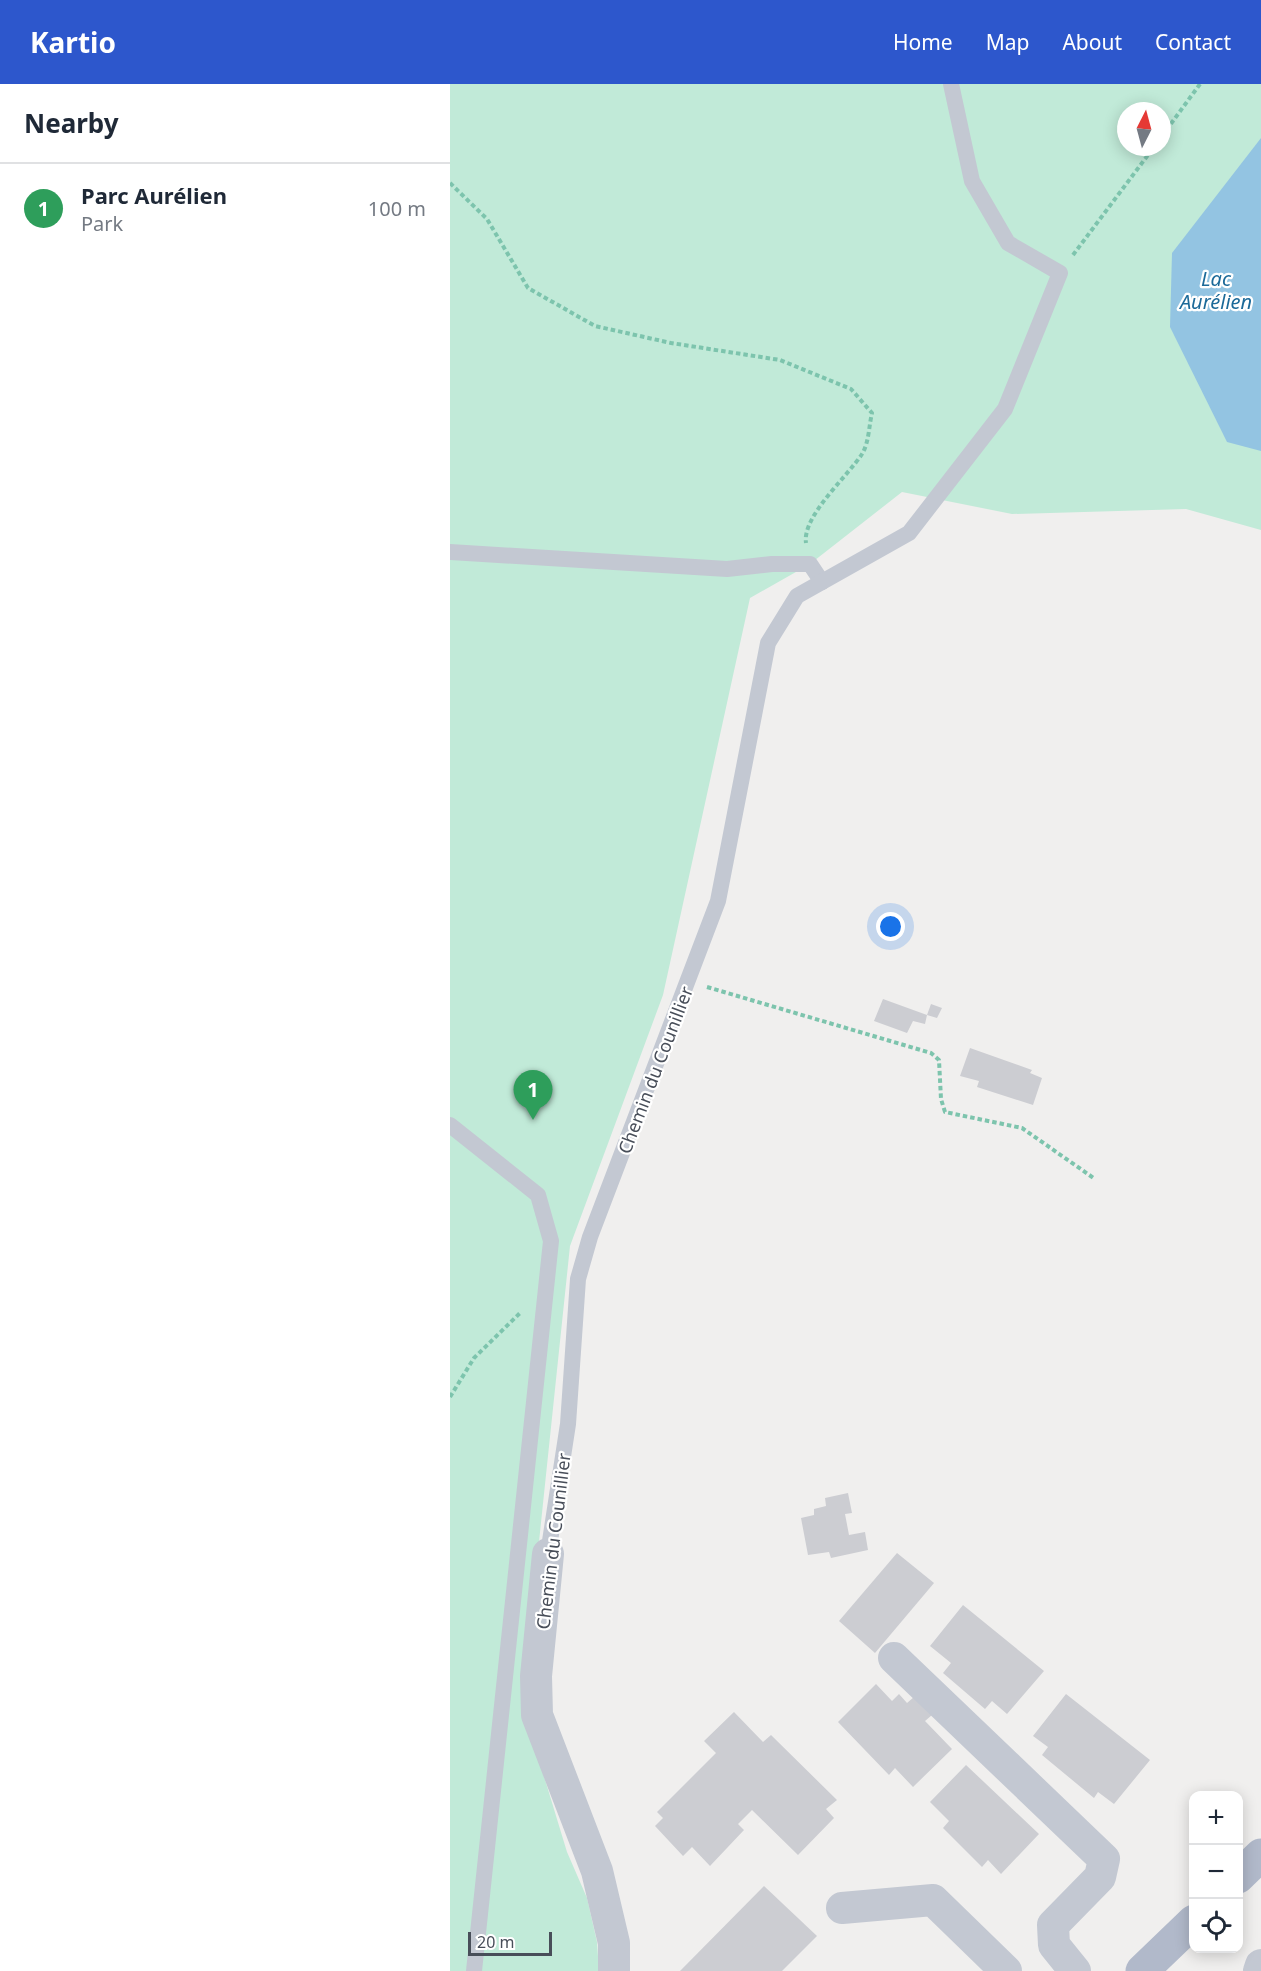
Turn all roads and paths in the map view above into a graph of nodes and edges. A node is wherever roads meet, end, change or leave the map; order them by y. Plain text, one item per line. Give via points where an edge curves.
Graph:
1 (951, 84) edge
2 (1200, 84) edge
3 (1171, 124) edge
4 (1147, 156) edge
5 (450, 183) edge
6 (1060, 273) junction
7 (450, 552) edge
8 (810, 564) junction
9 (822, 582) junction
10 (689, 982) junction
11 (450, 1125) edge
12 (1095, 1179) dead end
13 (547, 1286) junction
14 (450, 1398) edge
15 (549, 1554) joint
16 (894, 1658) dead end
17 (842, 1908) dead end
18 (1189, 1926) edge
19 (1261, 1965) edge
20 (474, 1971) edge
21 (614, 1971) edge
22 (1006, 1971) edge
23 (1075, 1971) edge
24 (1142, 1971) edge
25 (1259, 1971) edge

1 - 6 lane via 972,181 1008,243
2 - 3 path
4 - 6 path
5 - 8 path via 487,219 528,288 595,326 780,360 852,389 872,413 863,452 832,489 805,534
6 - 9 lane, Chemin du Counillier via 1005,409 909,533
7 - 8 lane via 728,569
8 - 9 lane
9 - 10 lane, Chemin du Counillier via 797,596 768,643 718,901
10 - 12 path via 932,1053 939,1060 945,1112 1022,1128
10 - 15 lane, Chemin du Counillier via 590,1237 578,1280 568,1424
11 - 13 lane via 538,1195 551,1241
13 - 14 path via 474,1358
13 - 20 lane
15 - 21 street, Chemin du Counillier via 536,1676 537,1715 597,1871 614,1943
16 - 23 street via 1104,1859 1100,1876 1053,1925 1054,1945
17 - 22 street via 933,1900
18 - 24 main road
19 - 25 street

